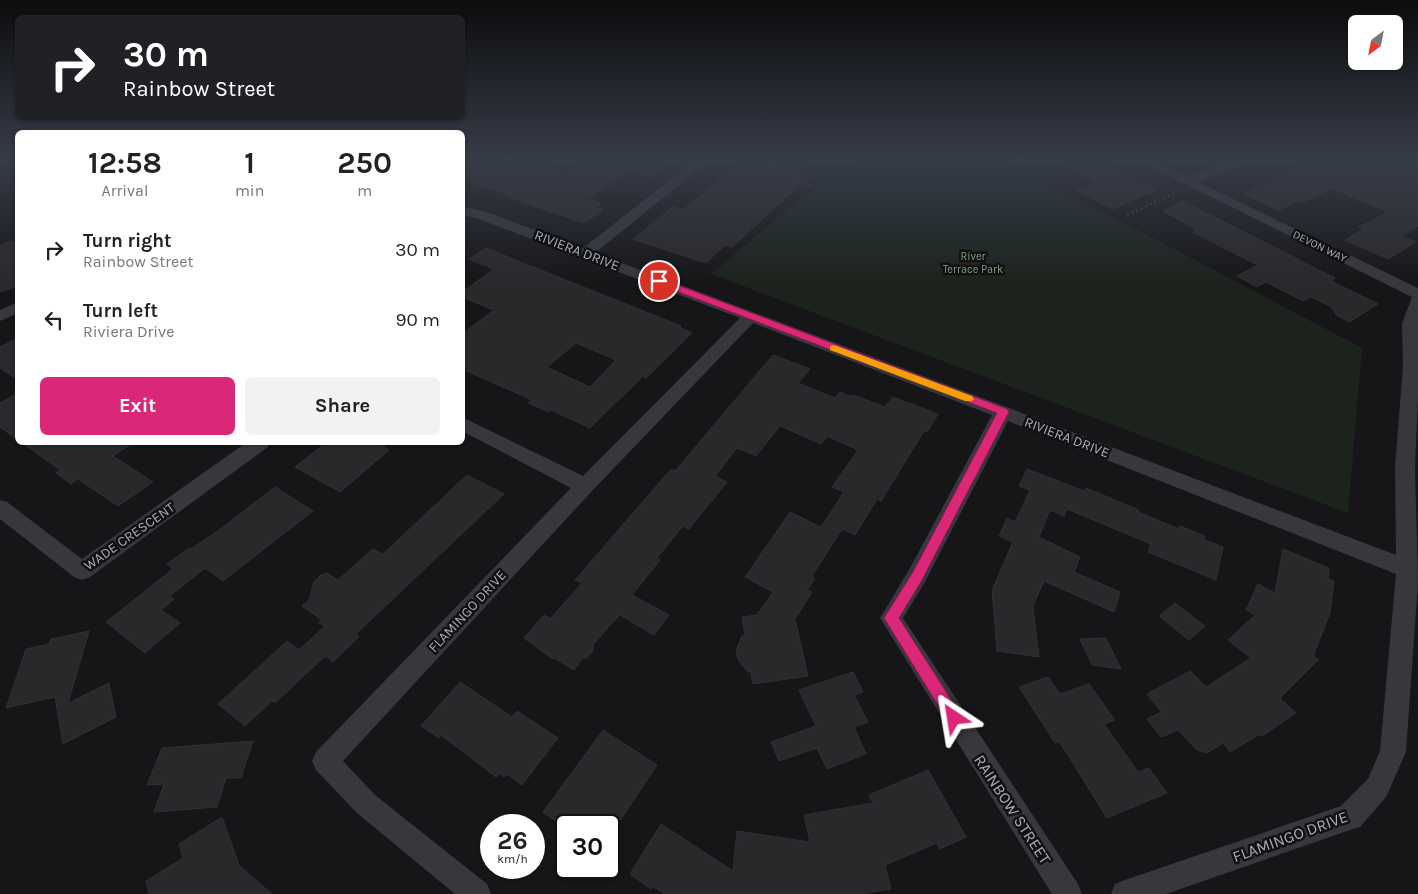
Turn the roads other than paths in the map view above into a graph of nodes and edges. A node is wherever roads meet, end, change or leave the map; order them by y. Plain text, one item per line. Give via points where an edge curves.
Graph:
1 (652, 201) edge
2 (1227, 201) edge
3 (465, 212) edge
4 (586, 253) junction
5 (1418, 294) edge
6 (1418, 299) edge
7 (15, 308) edge
8 (0, 316) edge
9 (750, 317) junction
10 (1414, 367) edge
11 (1003, 412) junction
12 (465, 425) edge
13 (257, 445) edge
14 (585, 486) junction
15 (0, 508) edge
16 (1413, 571) edge
17 (477, 894) edge
18 (1068, 894) edge
19 (1124, 894) edge

1 - 4 street
2 - 5 street, DEVON WAY
3 - 4 street, RIVIERA DRIVE
4 - 9 street, RIVIERA DRIVE
6 - 10 street, FLAMINGO DRIVE via 1410,324
7 - 8 street
9 - 11 street, RIVIERA DRIVE
9 - 14 street, FLAMINGO DRIVE
10 - 16 street, FLAMINGO DRIVE via 1405,467
11 - 16 street, RIVIERA DRIVE
11 - 18 street, RAINBOW STREET via 917,576 891,618
12 - 14 street
13 - 15 street, WADE CRESCENT via 82,571
14 - 17 street, FLAMINGO DRIVE via 325,761 366,804
16 - 19 street, FLAMINGO DRIVE via 1393,752 1377,788 1350,817

